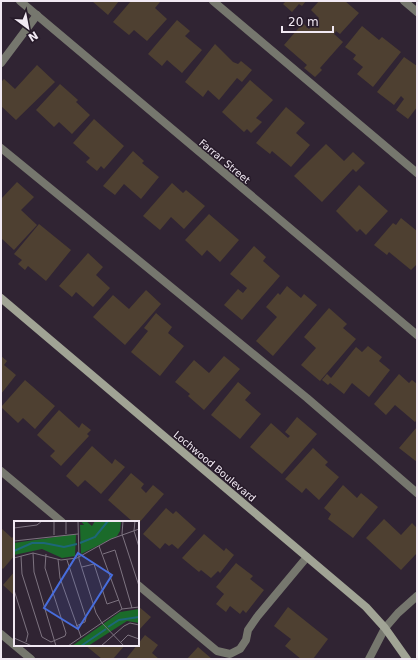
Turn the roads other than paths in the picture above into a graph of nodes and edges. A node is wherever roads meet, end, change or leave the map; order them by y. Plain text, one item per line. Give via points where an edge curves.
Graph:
1 (20, 1) edge
2 (213, 1) edge
3 (404, 1) edge
4 (417, 12) edge
5 (37, 15) junction
6 (1, 63) edge
7 (1, 148) edge
8 (417, 173) edge
9 (1, 298) edge
10 (417, 336) edge
11 (1, 471) edge
12 (417, 493) edge
13 (61, 521) edge
14 (308, 557) junction
15 (139, 586) edge
16 (417, 596) edge
17 (385, 628) junction
18 (1, 634) edge
19 (14, 645) edge
20 (15, 646) edge
21 (31, 659) edge
22 (369, 659) edge
23 (407, 659) edge

1 - 5 street, Farrar Street
2 - 8 street
3 - 4 street
5 - 6 street
5 - 10 street, Farrar Street
7 - 12 street via 307,398
9 - 14 street, Lochwood Boulevard
11 - 13 street
14 - 15 street via 257,617 240,649 230,654 217,651
14 - 17 street, Lochwood Boulevard via 366,607
16 - 17 street
17 - 22 street
17 - 23 street, Lochwood Boulevard
18 - 19 street
20 - 21 street

